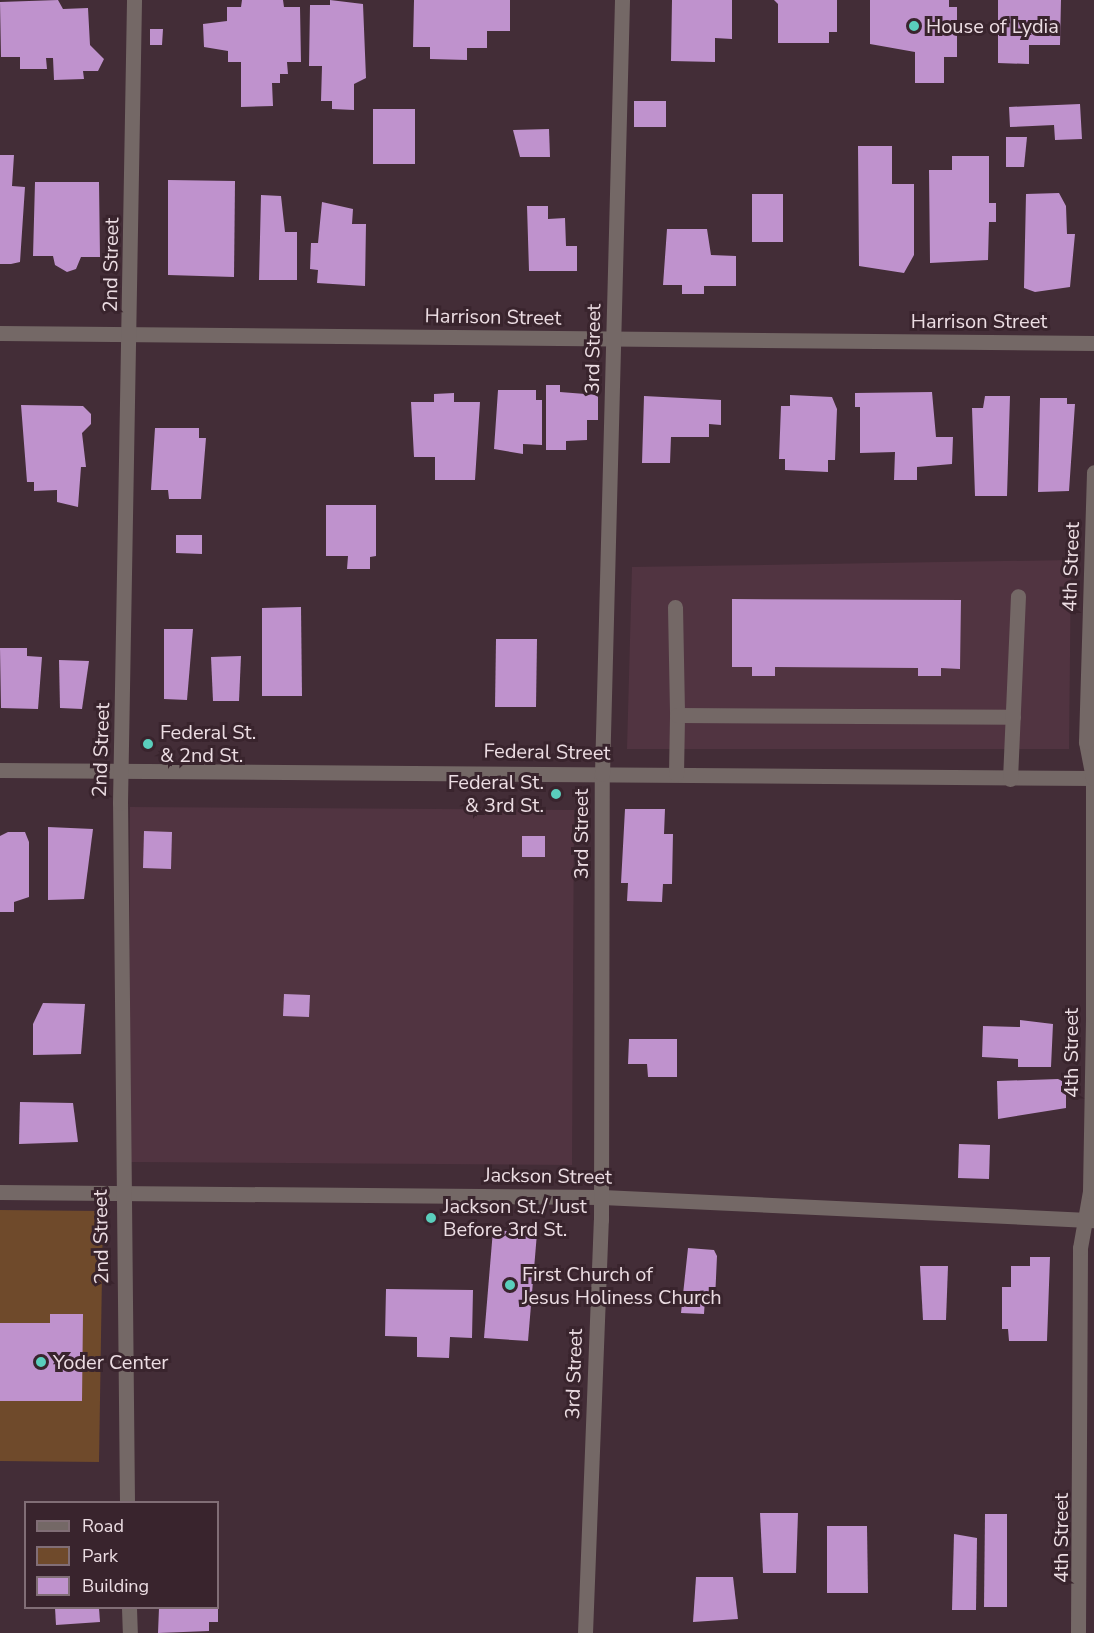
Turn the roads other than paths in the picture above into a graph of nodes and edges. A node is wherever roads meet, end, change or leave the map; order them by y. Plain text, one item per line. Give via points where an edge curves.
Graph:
1 (134, 0) edge
2 (622, 0) edge
3 (0, 333) edge
4 (129, 335) junction
5 (615, 339) junction
6 (1094, 343) edge
7 (1094, 472) edge
8 (1018, 596) dead end
9 (675, 607) dead end
10 (677, 715) junction
11 (1013, 717) junction
12 (122, 768) junction
13 (0, 770) edge
14 (602, 774) junction
15 (676, 774) junction
16 (1094, 778) edge
17 (1010, 779) junction
18 (0, 1192) edge
19 (121, 1194) junction
20 (602, 1197) junction
21 (1089, 1220) edge
22 (127, 1501) edge
23 (129, 1609) edge
24 (129, 1633) edge
25 (585, 1633) edge
26 (1078, 1633) edge

1 - 4 street, 2nd Street
2 - 5 street, 3rd Street
3 - 4 street, Harrison Street
4 - 5 street, Harrison Street
4 - 12 street, 2nd Street
5 - 6 street, Harrison Street
5 - 14 street, 3rd Street
7 - 16 street, 4th Street via 1086,742
8 - 11 street
9 - 10 street
10 - 11 street
10 - 15 street
11 - 17 street
12 - 13 street, Federal Street
12 - 14 street, Federal Street
12 - 19 street, 2nd Street
14 - 15 street, Federal Street
14 - 20 street, 3rd Street
15 - 17 street, Federal Street
16 - 17 street, Federal Street
16 - 21 street, 4th Street
18 - 19 street, Jackson Street
19 - 20 street, Jackson Street
19 - 22 street, 2nd Street
20 - 21 street, Jackson Street
20 - 25 street, 3rd Street
21 - 26 street, 4th Street
23 - 24 street

